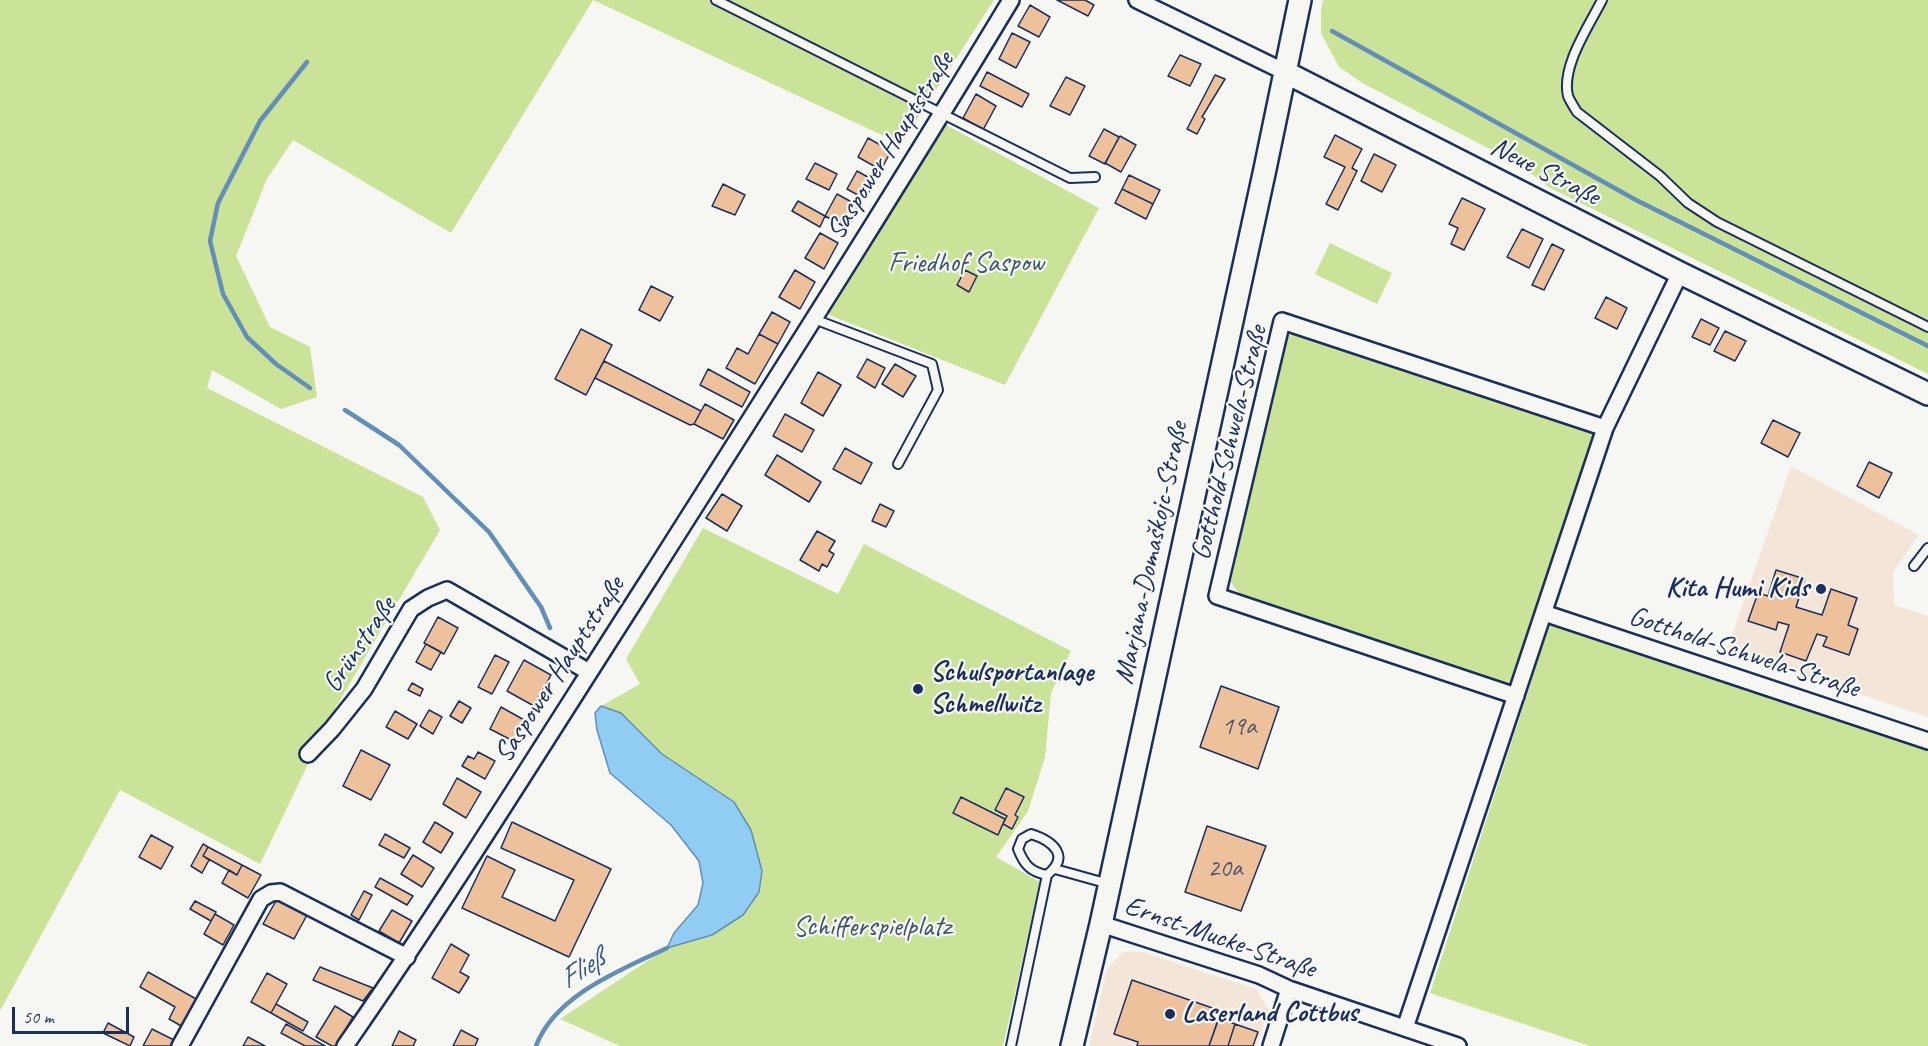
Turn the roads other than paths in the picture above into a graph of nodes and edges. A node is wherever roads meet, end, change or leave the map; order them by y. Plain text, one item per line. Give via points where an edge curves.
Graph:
1 (716, 0) edge
2 (1011, 0) edge
3 (1137, 0) edge
4 (1300, 0) edge
5 (1602, 0) edge
6 (1285, 72) junction
7 (943, 114) junction
8 (1095, 177) dead end
9 (1680, 273) junction
10 (814, 319) junction
11 (1928, 327) edge
12 (1928, 394) edge
13 (1605, 428) junction
14 (898, 464) dead end
15 (1928, 549) edge
16 (1914, 566) dead end
17 (1544, 613) junction
18 (589, 672) junction
19 (1516, 696) junction
20 (1928, 741) edge
21 (308, 754) dead end
22 (1055, 869) junction
23 (1047, 875) junction
24 (1109, 884) junction
25 (1101, 924) junction
26 (407, 957) junction
27 (1289, 989) junction
28 (1405, 1028) junction
29 (1075, 1044) edge
30 (180, 1046) edge
31 (345, 1046) edge
32 (1011, 1046) edge
33 (1271, 1046) edge
34 (1458, 1046) edge

1 - 7 lane
2 - 7 street, Saspower Hauptstraße
3 - 6 street, Neue Straße
4 - 6 street, Marjana-Domaškojc-Straße
5 - 11 lane via 1571,62 1567,83 1577,112 1717,222
6 - 9 street, Neue Straße
6 - 24 street, Marjana-Domaškojc-Straße
7 - 8 lane via 1070,178
7 - 10 street, Saspower Hauptstraße
9 - 12 street, Neue Straße
9 - 13 street
10 - 14 lane via 932,364 938,390
10 - 18 street, Saspower Hauptstraße
13 - 17 street
13 - 19 street, Gotthold-Schwela-Straße via 1282,321 1217,596
15 - 16 lane
17 - 19 street
17 - 20 street, Gotthold-Schwela-Straße
18 - 21 street, Grünstraße via 447,590 411,609 364,689
18 - 26 street, Saspower Hauptstraße
19 - 28 street
22 - 23 lane
22 - 23 lane via 1055,846 1031,834 1022,839 1018,849 1022,860 1033,872
22 - 24 lane
23 - 32 lane
24 - 25 street, Marjana-Domaškojc-Straße
25 - 27 street, Ernst-Mucke-Straße via 1259,975
25 - 29 street, Marjana-Domaškojc-Straße
26 - 30 street via 280,892 271,893 261,899
26 - 31 street, Saspower Hauptstraße
27 - 28 street, Ernst-Mucke-Straße
27 - 33 street
28 - 34 street, Ernst-Mucke-Straße

